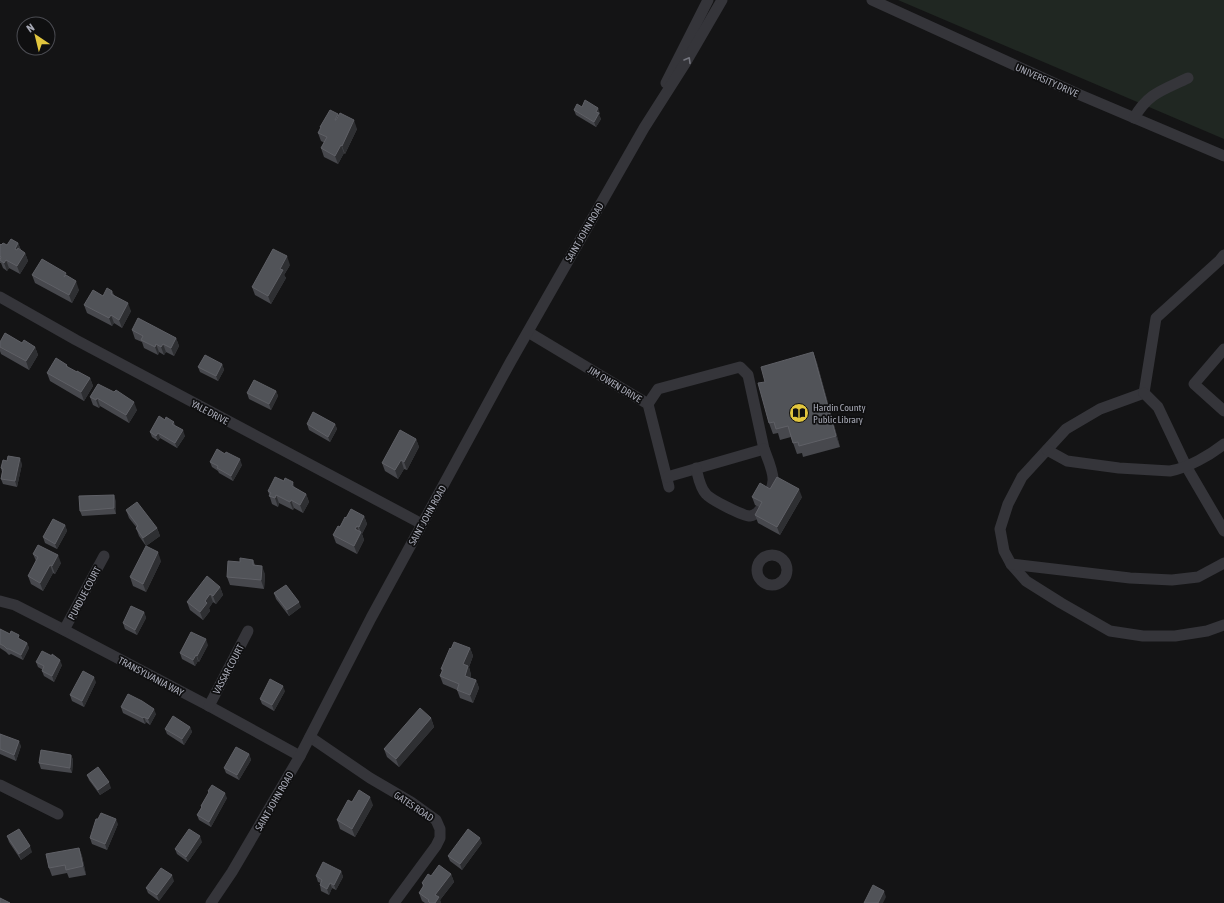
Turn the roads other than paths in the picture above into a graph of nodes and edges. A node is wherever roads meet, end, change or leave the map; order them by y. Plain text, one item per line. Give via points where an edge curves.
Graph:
1 (708, 0) edge
2 (722, 0) edge
3 (872, 0) edge
4 (1188, 78) dead end
5 (1134, 118) junction
6 (644, 128) junction
7 (1224, 156) edge
8 (1224, 254) edge
9 (0, 297) edge
10 (528, 332) junction
11 (1224, 349) edge
12 (1144, 393) junction
13 (648, 404) junction
14 (1223, 408) edge
15 (1224, 444) edge
16 (764, 449) junction
17 (1047, 450) junction
18 (1186, 466) junction
19 (696, 468) junction
20 (422, 524) junction
21 (1224, 531) edge
22 (104, 556) dead end
23 (1224, 563) edge
24 (1011, 564) junction
25 (0, 601) edge
26 (1224, 625) edge
27 (64, 630) junction
28 (248, 631) dead end
29 (209, 706) junction
30 (310, 737) junction
31 (300, 756) junction
32 (0, 786) edge
33 (58, 814) dead end
34 (211, 903) edge
35 (394, 903) edge

1 - 6 street, SAINT JOHN ROAD
6 -> 2 street, SAINT JOHN ROAD
3 - 5 street, UNIVERSITY DRIVE
4 - 5 street via 1154,94
5 - 7 street, UNIVERSITY DRIVE
6 - 10 street, SAINT JOHN ROAD
8 - 12 street via 1156,318
9 - 20 street, YALE DRIVE
10 - 13 street, JIM OWEN DRIVE
10 - 20 street, SAINT JOHN ROAD
11 - 14 street via 1194,384
12 - 17 street via 1100,409 1066,429
12 - 18 street via 1158,407
13 - 16 street via 658,389 740,367 748,375
13 - 19 street, JIM OWEN DRIVE via 668,482
15 - 18 street
16 - 19 street
16 - 19 street via 773,480 770,493 760,511 751,516 742,515 705,494
17 - 18 street via 1067,461 1119,468 1170,472
17 - 24 street via 1022,477 1008,504 1000,529 1004,552
18 - 21 street
20 - 30 street, SAINT JOHN ROAD
22 - 27 street, PURDUE COURT
23 - 24 street via 1198,577 1172,580 1130,578
24 - 26 street via 1026,580 1061,604 1110,631 1143,636 1175,636 1207,631
25 - 27 street, TRANSYLVANIA WAY via 15,605
27 - 29 street, TRANSYLVANIA WAY
28 - 29 street, VASSAR COURT
29 - 31 street, TRANSYLVANIA WAY
30 - 31 street, SAINT JOHN ROAD
30 - 35 street, GATES ROAD via 436,820 440,838 436,846
31 - 34 street, SAINT JOHN ROAD
32 - 33 street

